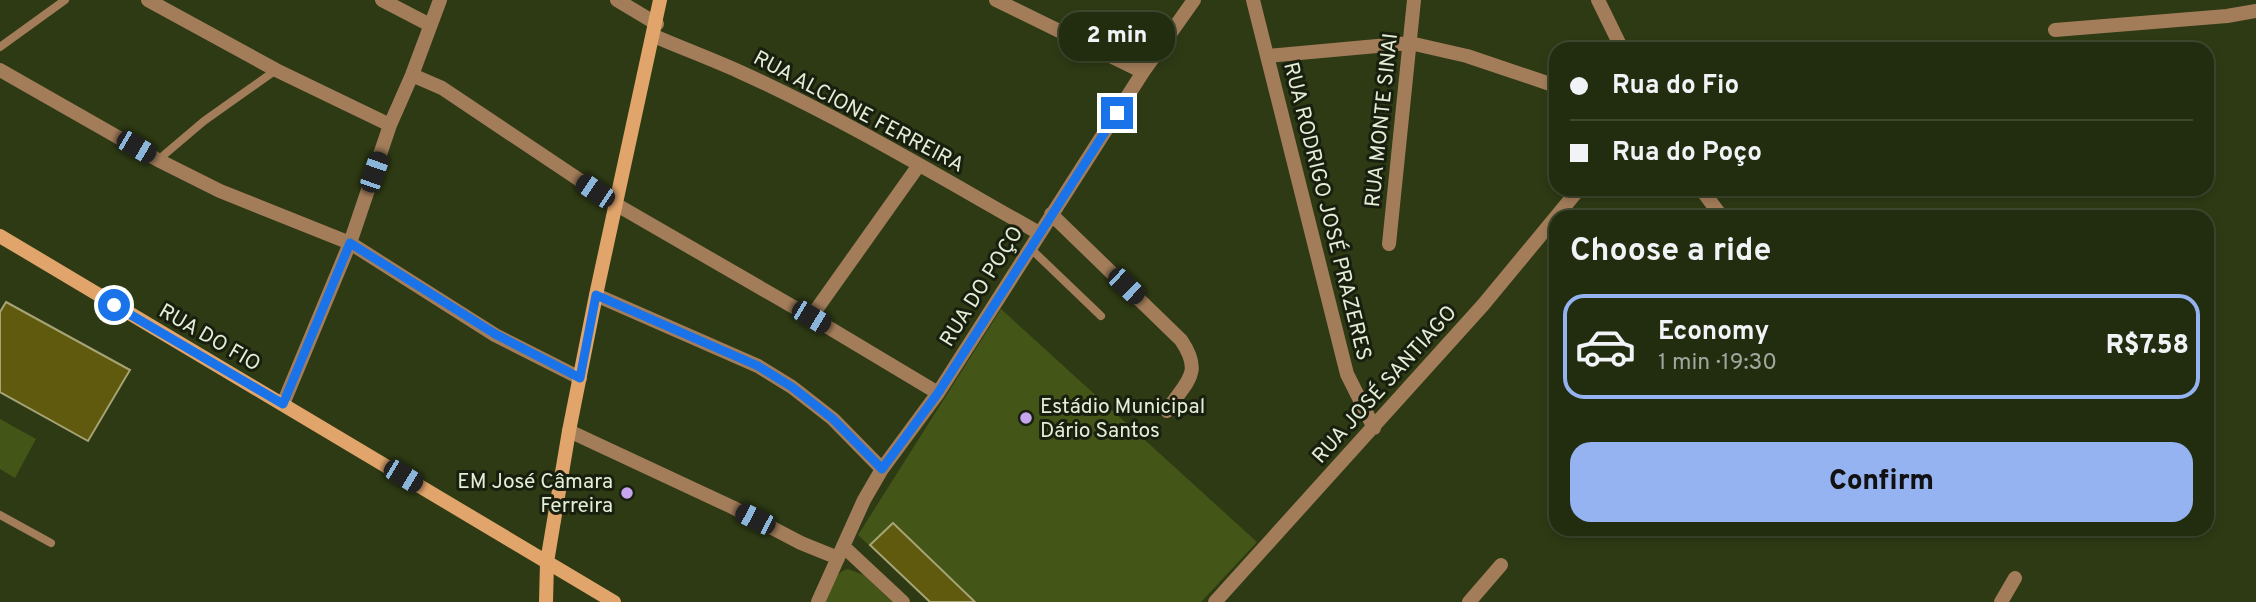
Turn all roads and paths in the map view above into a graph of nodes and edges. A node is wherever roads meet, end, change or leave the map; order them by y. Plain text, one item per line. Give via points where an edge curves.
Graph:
1 (65, 0) edge
2 (148, 0) edge
3 (382, 0) edge
4 (440, 0) edge
5 (617, 0) edge
6 (660, 0) edge
7 (996, 0) edge
8 (1194, 0) edge
9 (1253, 0) edge
10 (1415, 0) edge
11 (1598, 0) edge
12 (395, 4) edge
13 (2254, 7) edge
14 (429, 25) junction
15 (655, 30) junction
16 (2055, 30) dead end
17 (1619, 42) edge
18 (1410, 43) junction
19 (0, 47) edge
20 (1267, 55) junction
21 (0, 70) edge
22 (276, 70) junction
23 (1143, 72) junction
24 (412, 75) junction
25 (1549, 84) edge
26 (390, 125) junction
27 (158, 160) junction
28 (919, 165) junction
29 (1573, 196) edge
30 (617, 205) junction
31 (1562, 210) edge
32 (1051, 214) junction
33 (1549, 225) edge
34 (1039, 233) junction
35 (0, 236) edge
36 (350, 243) junction
37 (1389, 244) dead end
38 (1030, 248) junction
39 (596, 295) junction
40 (1101, 316) dead end
41 (811, 317) junction
42 (580, 378) junction
43 (938, 393) junction
44 (283, 404) junction
45 (1167, 411) dead end
46 (1374, 428) junction
47 (569, 431) junction
48 (882, 469) junction
49 (0, 515) edge
50 (51, 543) dead end
51 (841, 552) junction
52 (547, 562) junction
53 (1500, 565) dead end
54 (2015, 578) dead end
55 (546, 602) edge
56 (614, 602) edge
57 (818, 602) edge
58 (903, 602) edge
59 (1214, 602) edge
60 (1469, 602) edge
61 (2001, 602) edge

1 - 19 lane
2 - 22 street
3 - 12 street
4 - 14 street
5 - 15 street, RUA ALCIONE FERREIRA
6 - 15 street
7 - 23 street
8 - 23 street, RUA DO POÇO
9 - 20 street, RUA RODRIGO JOSÉ PRAZERES
10 - 18 street, RUA MONTE SINAI
11 - 17 street
12 - 14 street
13 - 16 street via 2227,16
14 - 24 street
15 - 28 street, RUA ALCIONE FERREIRA
15 - 30 street
18 - 20 street
18 - 25 street via 1467,55
18 - 37 street, RUA MONTE SINAI
20 - 46 street, RUA RODRIGO JOSÉ PRAZERES via 1347,374
21 - 27 street
22 - 26 street
22 - 27 lane
23 - 32 street, RUA DO POÇO
24 - 26 street
24 - 30 street via 442,88
26 - 36 street
27 - 36 street via 220,191
28 - 34 street, RUA ALCIONE FERREIRA
28 - 41 street
29 - 31 street, RUA JOSÉ SANTIAGO
30 - 39 street
30 - 41 street
32 - 34 street, RUA DO POÇO
32 - 45 street via 1193,357 1193,371
33 - 46 street, RUA JOSÉ SANTIAGO
34 - 38 street, RUA DO POÇO
35 - 44 street, RUA DO FIO
36 - 42 street via 495,334
36 - 44 street
38 - 40 lane
38 - 43 street, RUA DO POÇO
39 - 42 street
39 - 48 street via 758,366 833,419
41 - 43 street
42 - 47 street
43 - 48 street, RUA DO POÇO
44 - 52 street, RUA DO FIO
46 - 59 street, RUA JOSÉ SANTIAGO
47 - 51 street via 801,543
47 - 52 street
48 - 51 street, RUA DO POÇO
49 - 50 lane
51 - 57 street, RUA DO POÇO
51 - 58 street
52 - 55 street
52 - 56 street, RUA DO FIO
53 - 60 street
54 - 61 street

